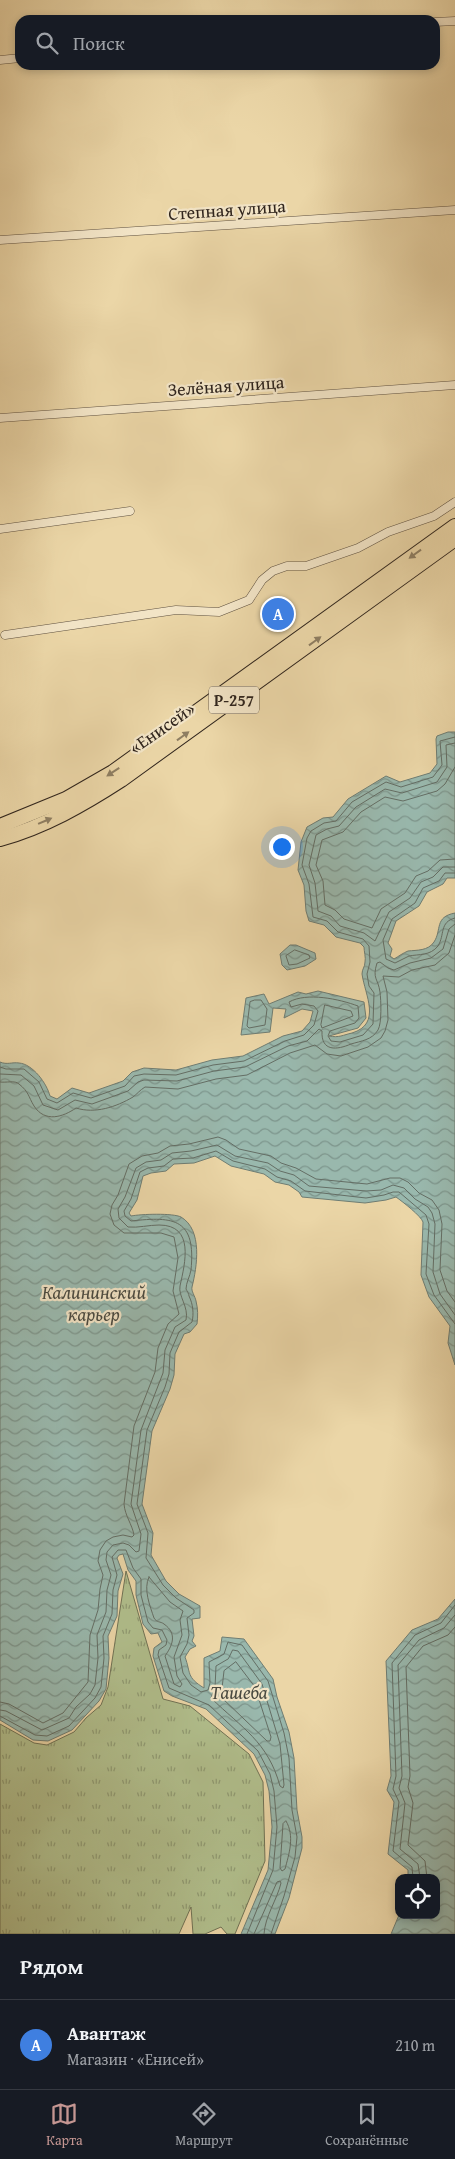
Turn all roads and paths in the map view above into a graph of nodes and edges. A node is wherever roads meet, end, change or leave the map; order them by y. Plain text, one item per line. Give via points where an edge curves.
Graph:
1 (455, 21) edge
2 (440, 22) edge
3 (15, 58) edge
4 (0, 60) edge
5 (455, 210) edge
6 (0, 240) edge
7 (455, 385) edge
8 (0, 418) edge
9 (455, 502) edge
10 (130, 511) dead end
11 (455, 526) edge
12 (0, 529) edge
13 (455, 539) edge
14 (4, 635) dead end
15 (0, 826) edge
16 (0, 839) edge

1 - 2 street
3 - 4 street
5 - 6 street, Степная улица
7 - 8 street, Зелёная улица
9 - 14 street via 434,516 388,532 358,548 306,566 287,566 272,571 249,600 219,612 176,610
10 - 12 street
11 -> 15 highway, «Енисей» / Р-257 via 112,772 66,799
16 -> 13 highway, «Енисей» / Р-257 via 64,813 121,780

